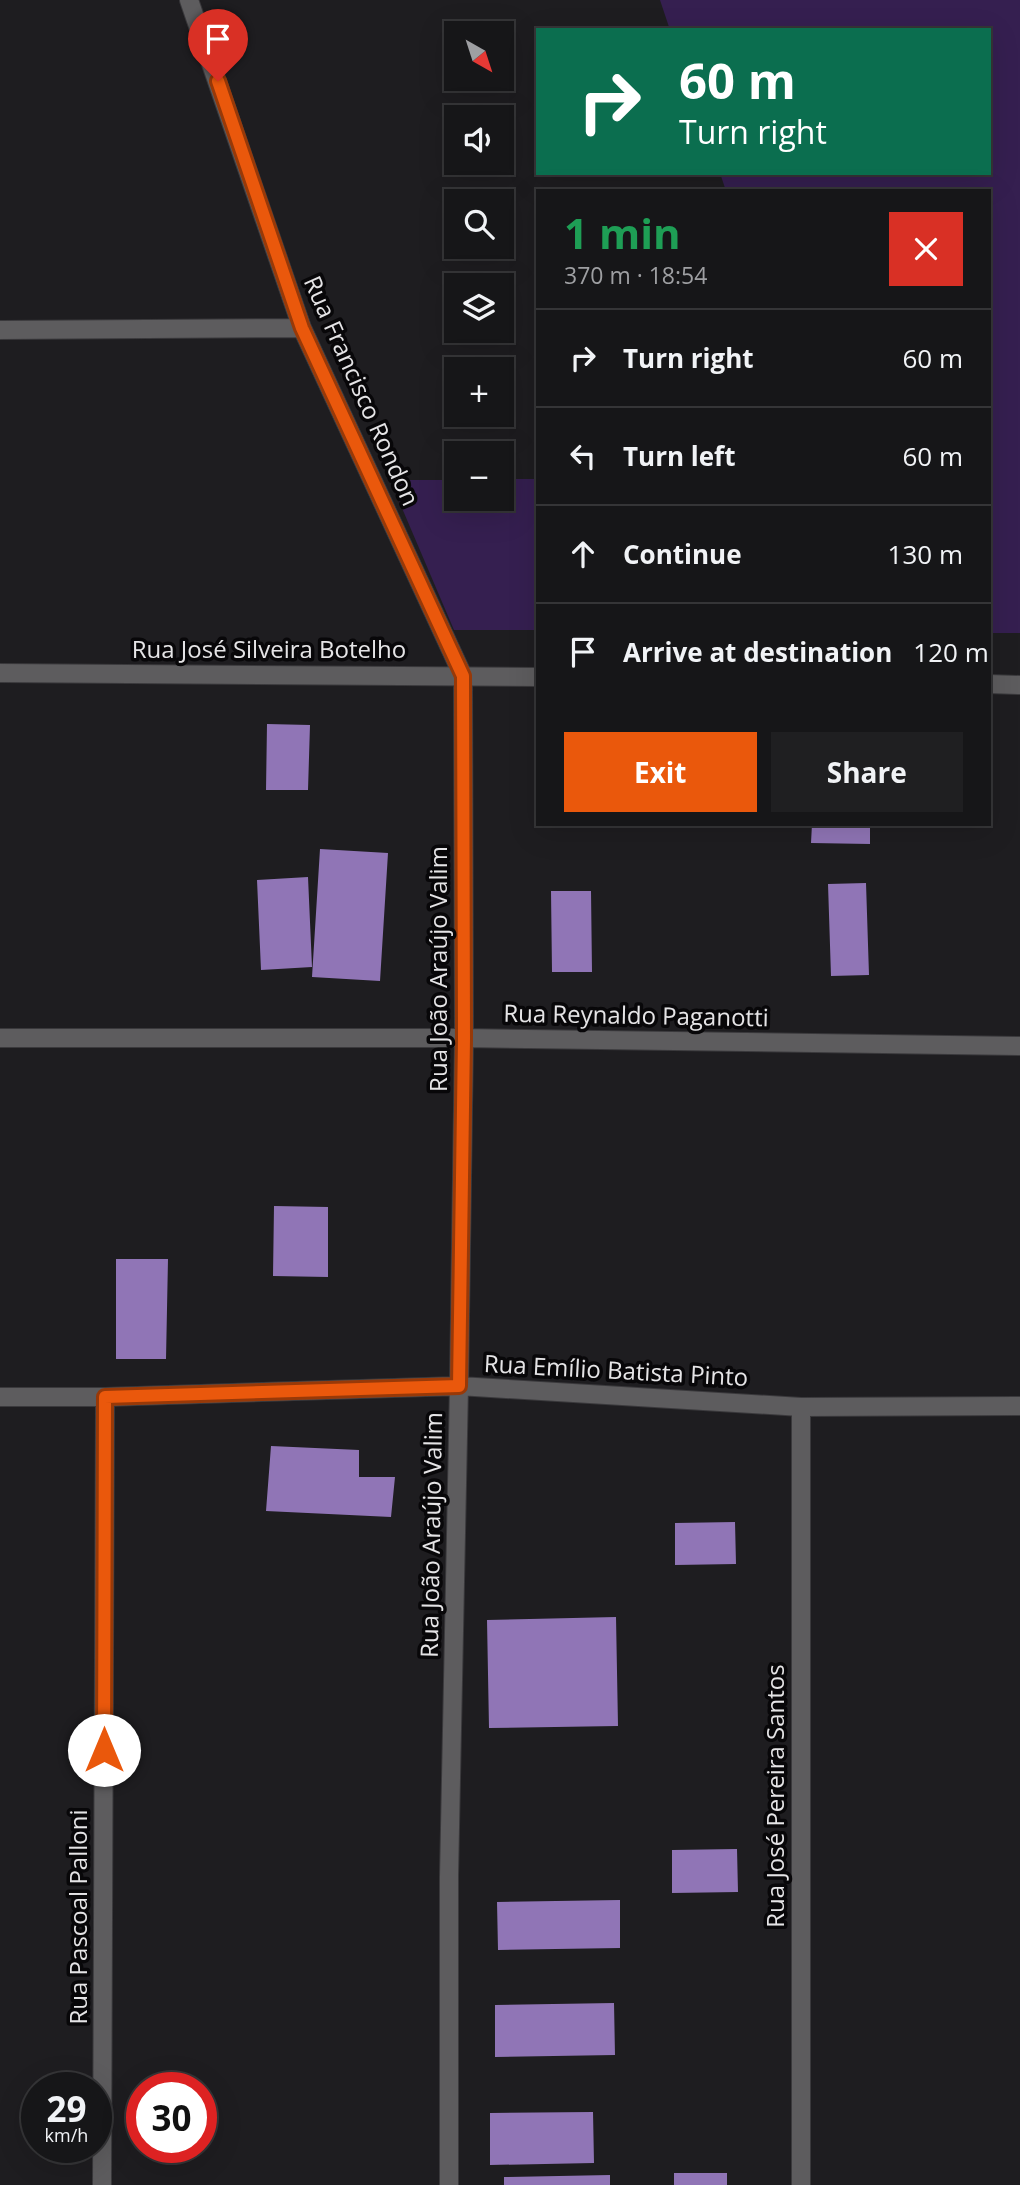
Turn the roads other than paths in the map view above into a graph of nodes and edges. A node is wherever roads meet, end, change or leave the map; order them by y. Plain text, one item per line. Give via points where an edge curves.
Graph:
1 (189, 0) edge
2 (302, 328) junction
3 (0, 330) edge
4 (0, 673) edge
5 (463, 676) junction
6 (536, 677) edge
7 (991, 684) edge
8 (1020, 685) edge
9 (0, 1038) edge
10 (464, 1038) junction
11 (1020, 1046) edge
12 (459, 1386) junction
13 (0, 1397) edge
14 (105, 1397) junction
15 (1020, 1406) edge
16 (801, 1407) junction
17 (102, 2185) edge
18 (449, 2185) edge
19 (800, 2185) edge

1 - 2 street, Rua Francisco Rondon
2 - 3 street
2 - 5 street, Rua Francisco Rondon
4 - 5 street, Rua José Silveira Botelho
5 - 6 street, Rua José Silveira Botelho
5 - 10 street, Rua João Araújo Valim
7 - 8 street
9 - 10 street, Rua Reynaldo Paganotti
10 - 11 street, Rua Reynaldo Paganotti
10 - 12 street, Rua João Araújo Valim
12 - 14 street, Rua Emílio Batista Pinto
12 - 16 street, Rua Emílio Batista Pinto
12 - 18 street, Rua João Araújo Valim via 449,1877
13 - 14 street, Rua Emílio Batista Pinto
14 - 17 street, Rua Pascoal Palloni
15 - 16 street, Rua Emílio Batista Pinto
16 - 19 street, Rua José Pereira Santos

